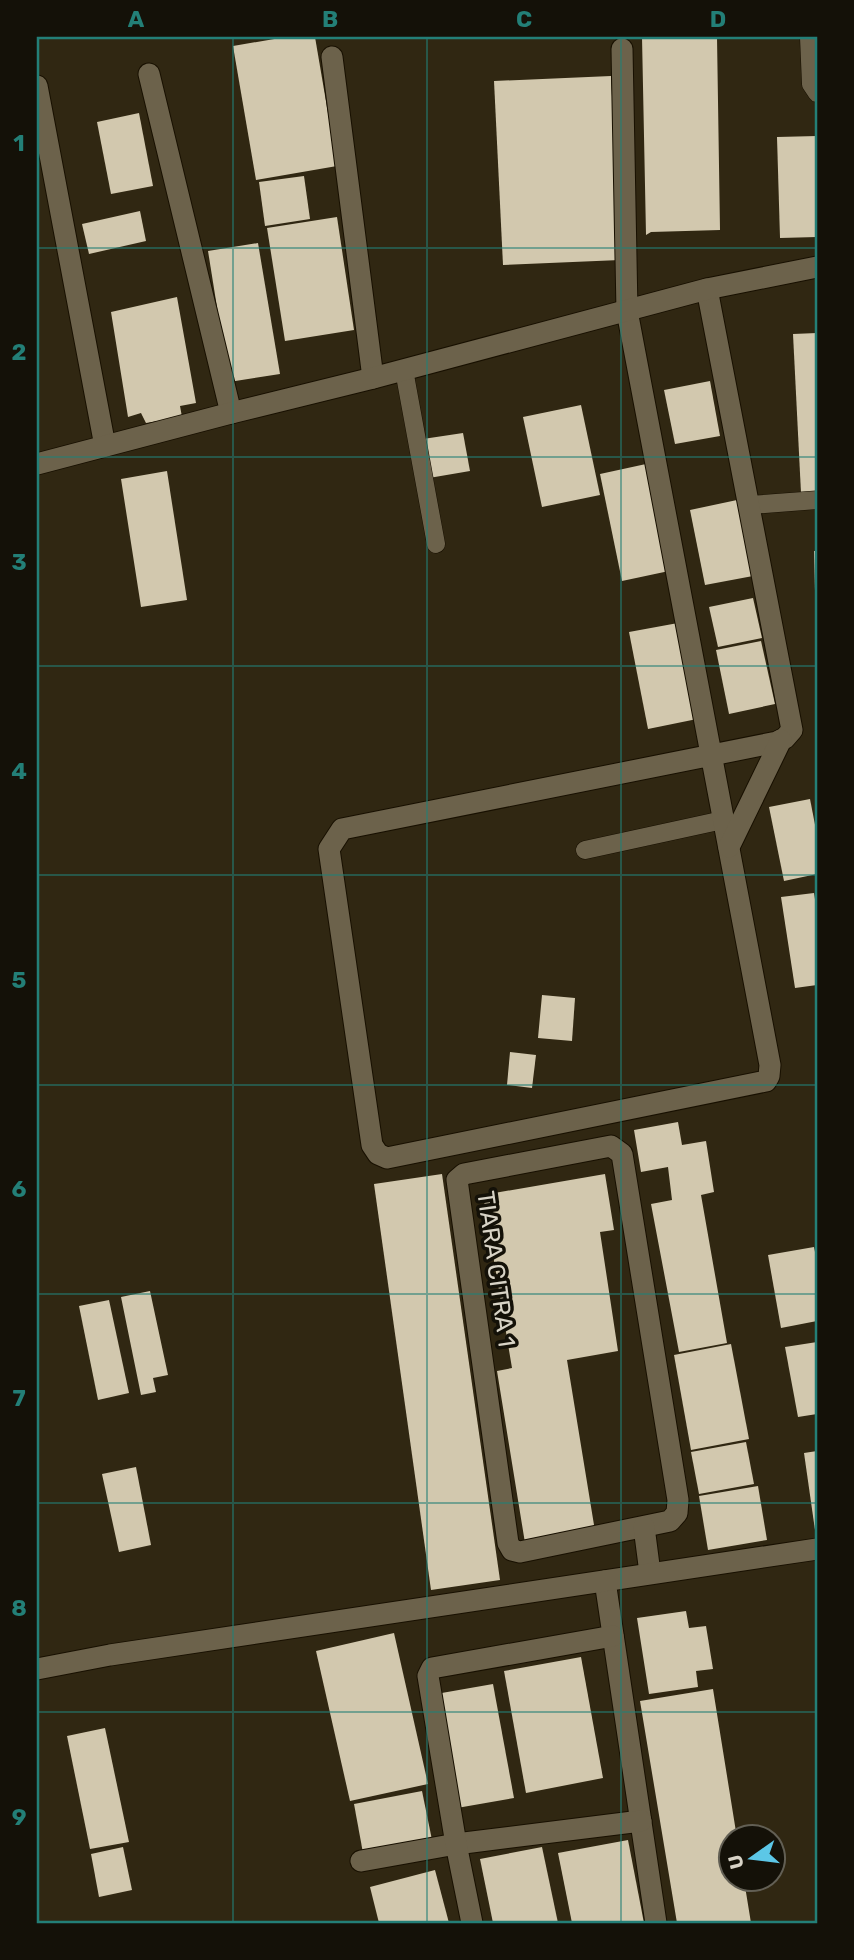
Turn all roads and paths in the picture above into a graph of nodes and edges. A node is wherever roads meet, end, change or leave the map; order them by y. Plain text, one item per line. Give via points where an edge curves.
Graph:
1 (809, 37) edge
2 (622, 49) dead end
3 (332, 57) dead end
4 (149, 74) dead end
5 (37, 86) edge
6 (817, 93) edge
7 (817, 267) edge
8 (707, 289) junction
9 (627, 311) junction
10 (404, 370) junction
11 (373, 378) junction
12 (231, 412) junction
13 (105, 446) junction
14 (37, 464) edge
15 (817, 500) edge
16 (750, 505) junction
17 (436, 544) dead end
18 (782, 740) junction
19 (710, 754) junction
20 (723, 820) junction
21 (729, 847) junction
22 (585, 850) dead end
23 (644, 1527) junction
24 (817, 1549) edge
25 (650, 1573) junction
26 (605, 1581) junction
27 (613, 1636) junction
28 (37, 1668) edge
29 (641, 1821) junction
30 (456, 1844) junction
31 (361, 1861) dead end
32 (472, 1923) edge
33 (656, 1923) edge

1 - 6 lane via 811,84
2 - 9 street
3 - 11 street
4 - 12 street
5 - 13 street
7 - 8 street
8 - 9 street
8 - 16 street
9 - 10 street
9 - 19 street
10 - 11 street
10 - 17 lane
11 - 12 street
12 - 13 street
13 - 14 street
15 - 16 lane
16 - 18 street via 792,730
18 - 19 street
18 - 21 street
19 - 20 street
19 - 21 street via 342,829 329,849 372,1144 378,1154 387,1158 765,1081 770,1065
20 - 21 street
20 - 22 lane
23 - 23 street, TIARA CITRA 1 via 520,1552 508,1543 459,1176 611,1146 622,1154 678,1500 677,1513 670,1521
23 - 25 street
24 - 25 street
25 - 26 street
26 - 27 street
26 - 28 street
27 - 29 street
27 - 30 street via 429,1671
29 - 30 street
29 - 33 street
30 - 31 street
30 - 32 street

